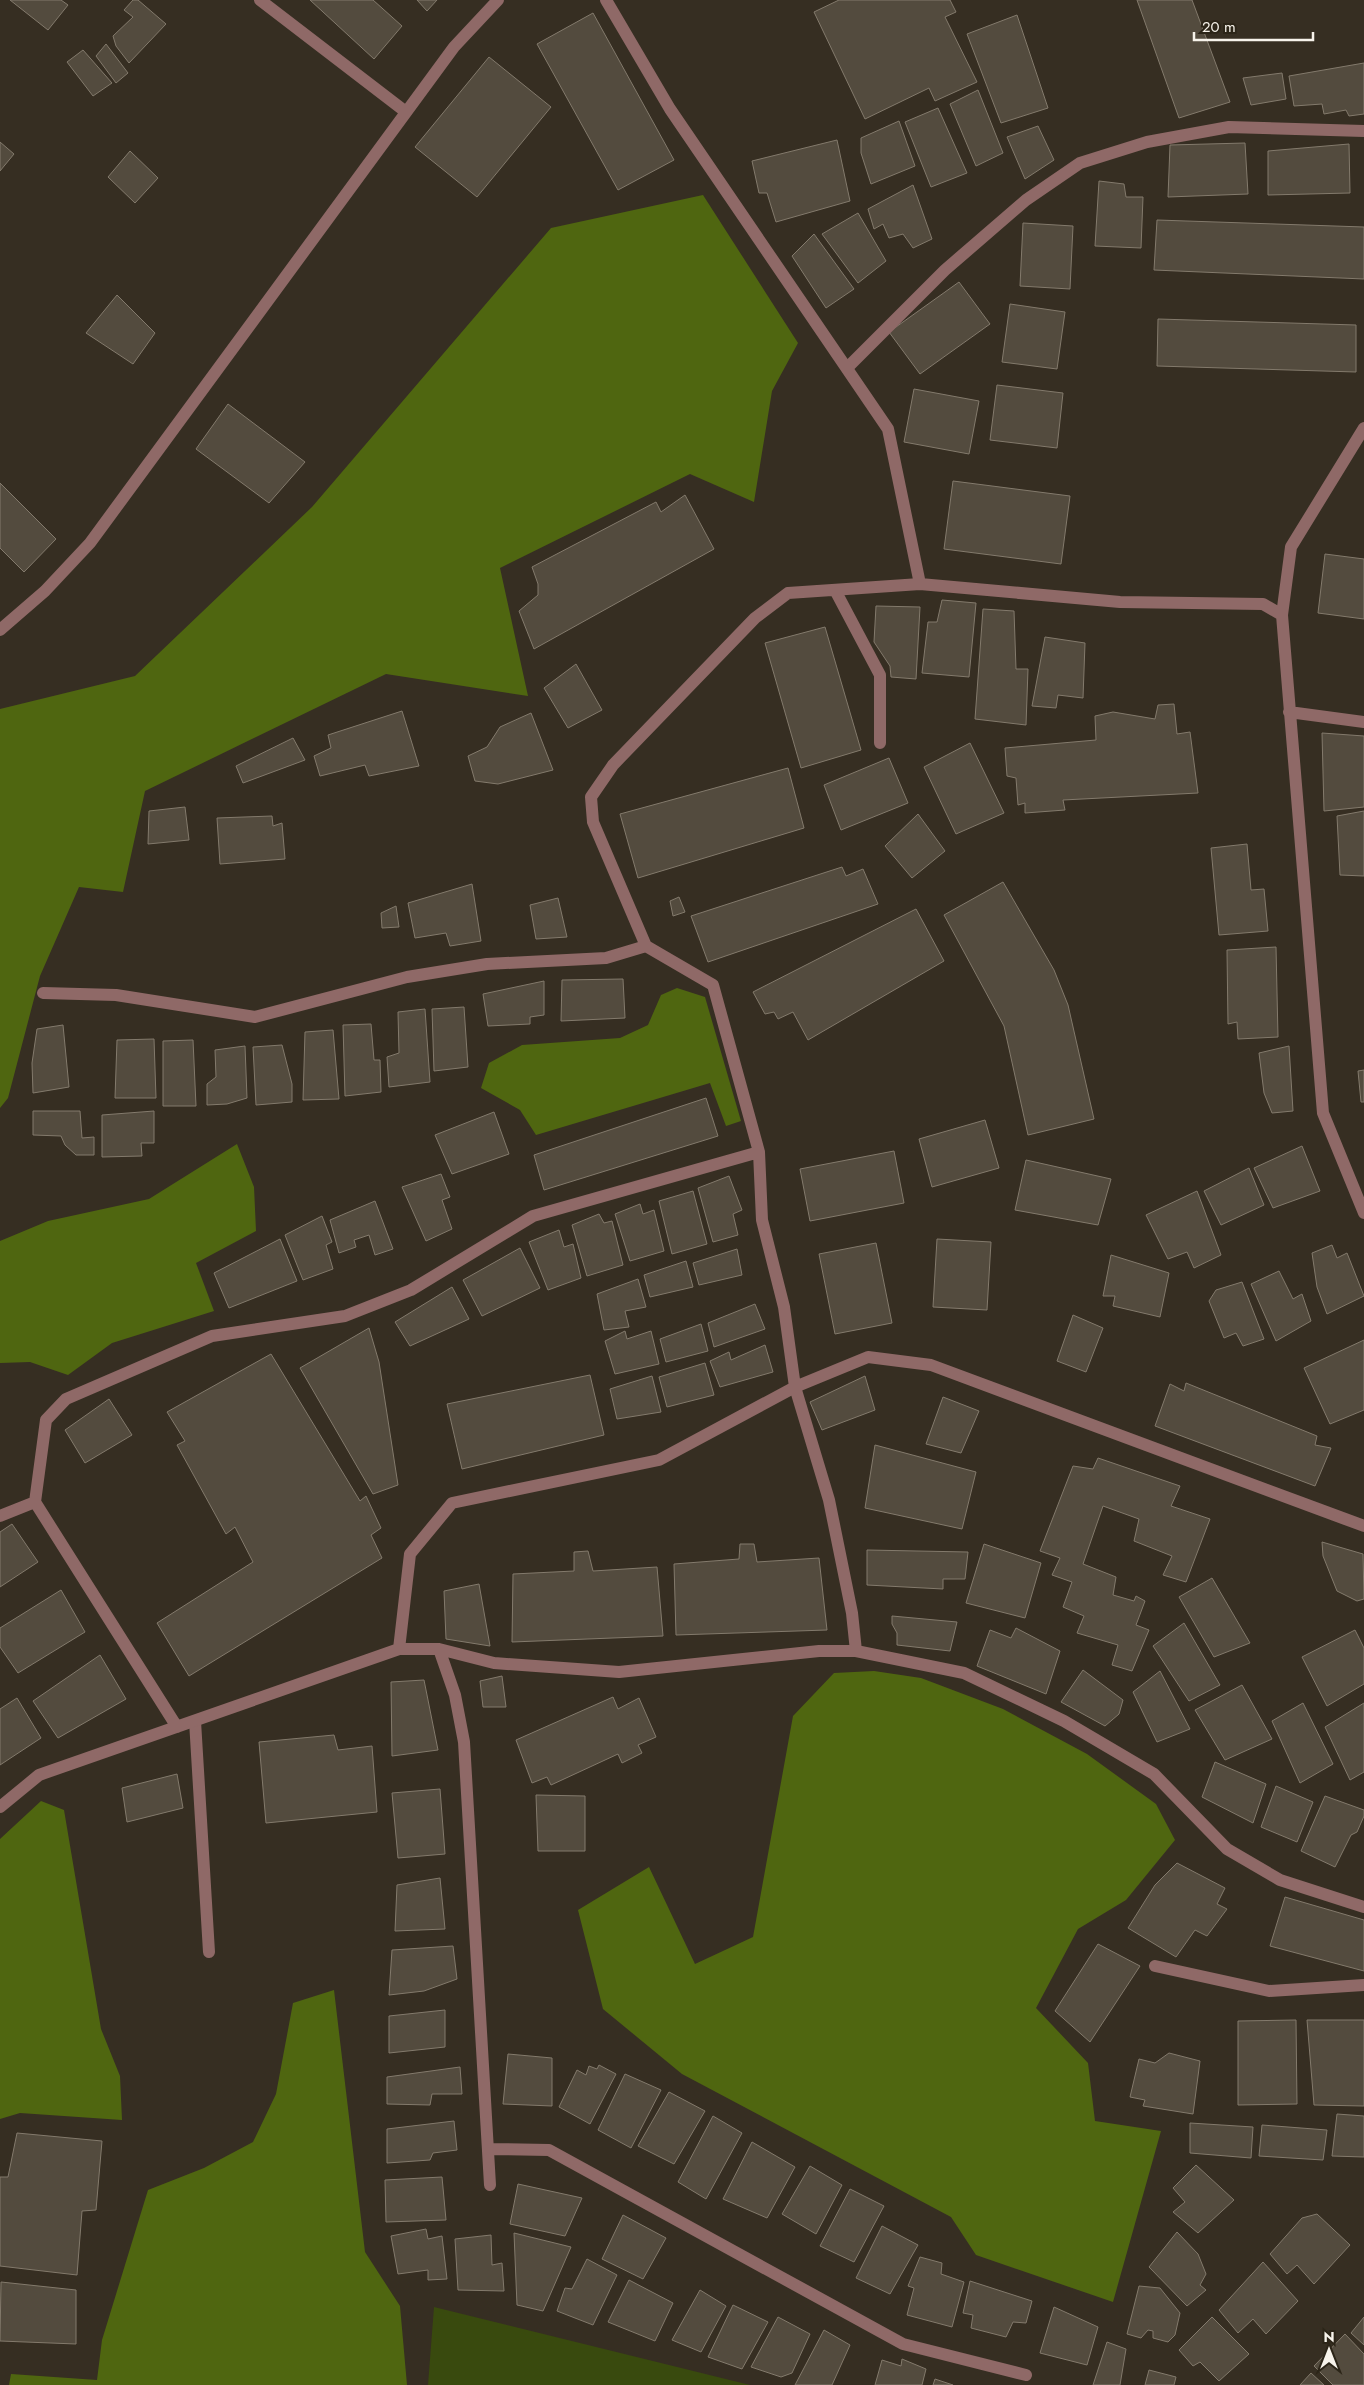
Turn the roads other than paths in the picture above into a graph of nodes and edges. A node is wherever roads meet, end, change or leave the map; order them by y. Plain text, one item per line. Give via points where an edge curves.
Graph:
1 (260, 0) edge
2 (498, 0) edge
3 (606, 0) edge
4 (406, 112) junction
5 (1364, 131) edge
6 (847, 368) junction
7 (1364, 428) edge
8 (920, 584) junction
9 (835, 590) junction
10 (1282, 614) junction
11 (0, 630) edge
12 (1289, 712) junction
13 (1364, 722) edge
14 (880, 742) dead end
15 (646, 946) junction
16 (43, 993) dead end
17 (759, 1152) junction
18 (1364, 1213) edge
19 (795, 1387) junction
20 (35, 1502) junction
21 (0, 1516) edge
22 (1364, 1526) edge
23 (399, 1649) junction
24 (439, 1649) junction
25 (856, 1651) junction
26 (195, 1721) junction
27 (177, 1727) junction
28 (0, 1807) edge
29 (1364, 1907) edge
30 (209, 1952) dead end
31 (1155, 1966) dead end
32 (1364, 1985) edge
33 (489, 2149) junction
34 (490, 2185) dead end
35 (1026, 2375) dead end

1 - 4 street
2 - 4 street via 454,47
3 - 6 street via 670,109
4 - 11 street via 90,543 45,591
5 - 6 street via 1229,127 1147,142 1080,163 1026,200 945,270
6 - 8 street via 888,429
7 - 10 street via 1291,546
8 - 9 street
8 - 10 street via 1120,602 1263,604
9 - 14 street via 880,675
9 - 15 street via 788,593 755,618 614,765 591,797 594,822
10 - 12 street
12 - 13 street
12 - 18 street via 1323,1113
15 - 16 street via 606,958 487,964 407,977 254,1017 116,995
15 - 17 street via 713,985
17 - 19 street via 762,1220 784,1307
17 - 20 street via 532,1216 410,1290 345,1316 212,1336 66,1399 46,1420
19 - 22 street via 868,1357 931,1365
19 - 23 street via 659,1460 452,1503 410,1554
19 - 25 street via 829,1500 852,1613
20 - 21 street
20 - 27 street
23 - 24 street
23 - 26 street
24 - 25 street via 494,1663 619,1672 818,1651
24 - 33 street via 455,1695 464,1742
25 - 29 street via 964,1673 1064,1721 1154,1774 1227,1849 1280,1880
26 - 27 street
26 - 30 street
27 - 28 street via 39,1775
31 - 32 street via 1269,1991
33 - 34 street
33 - 35 street via 549,2150 903,2344

